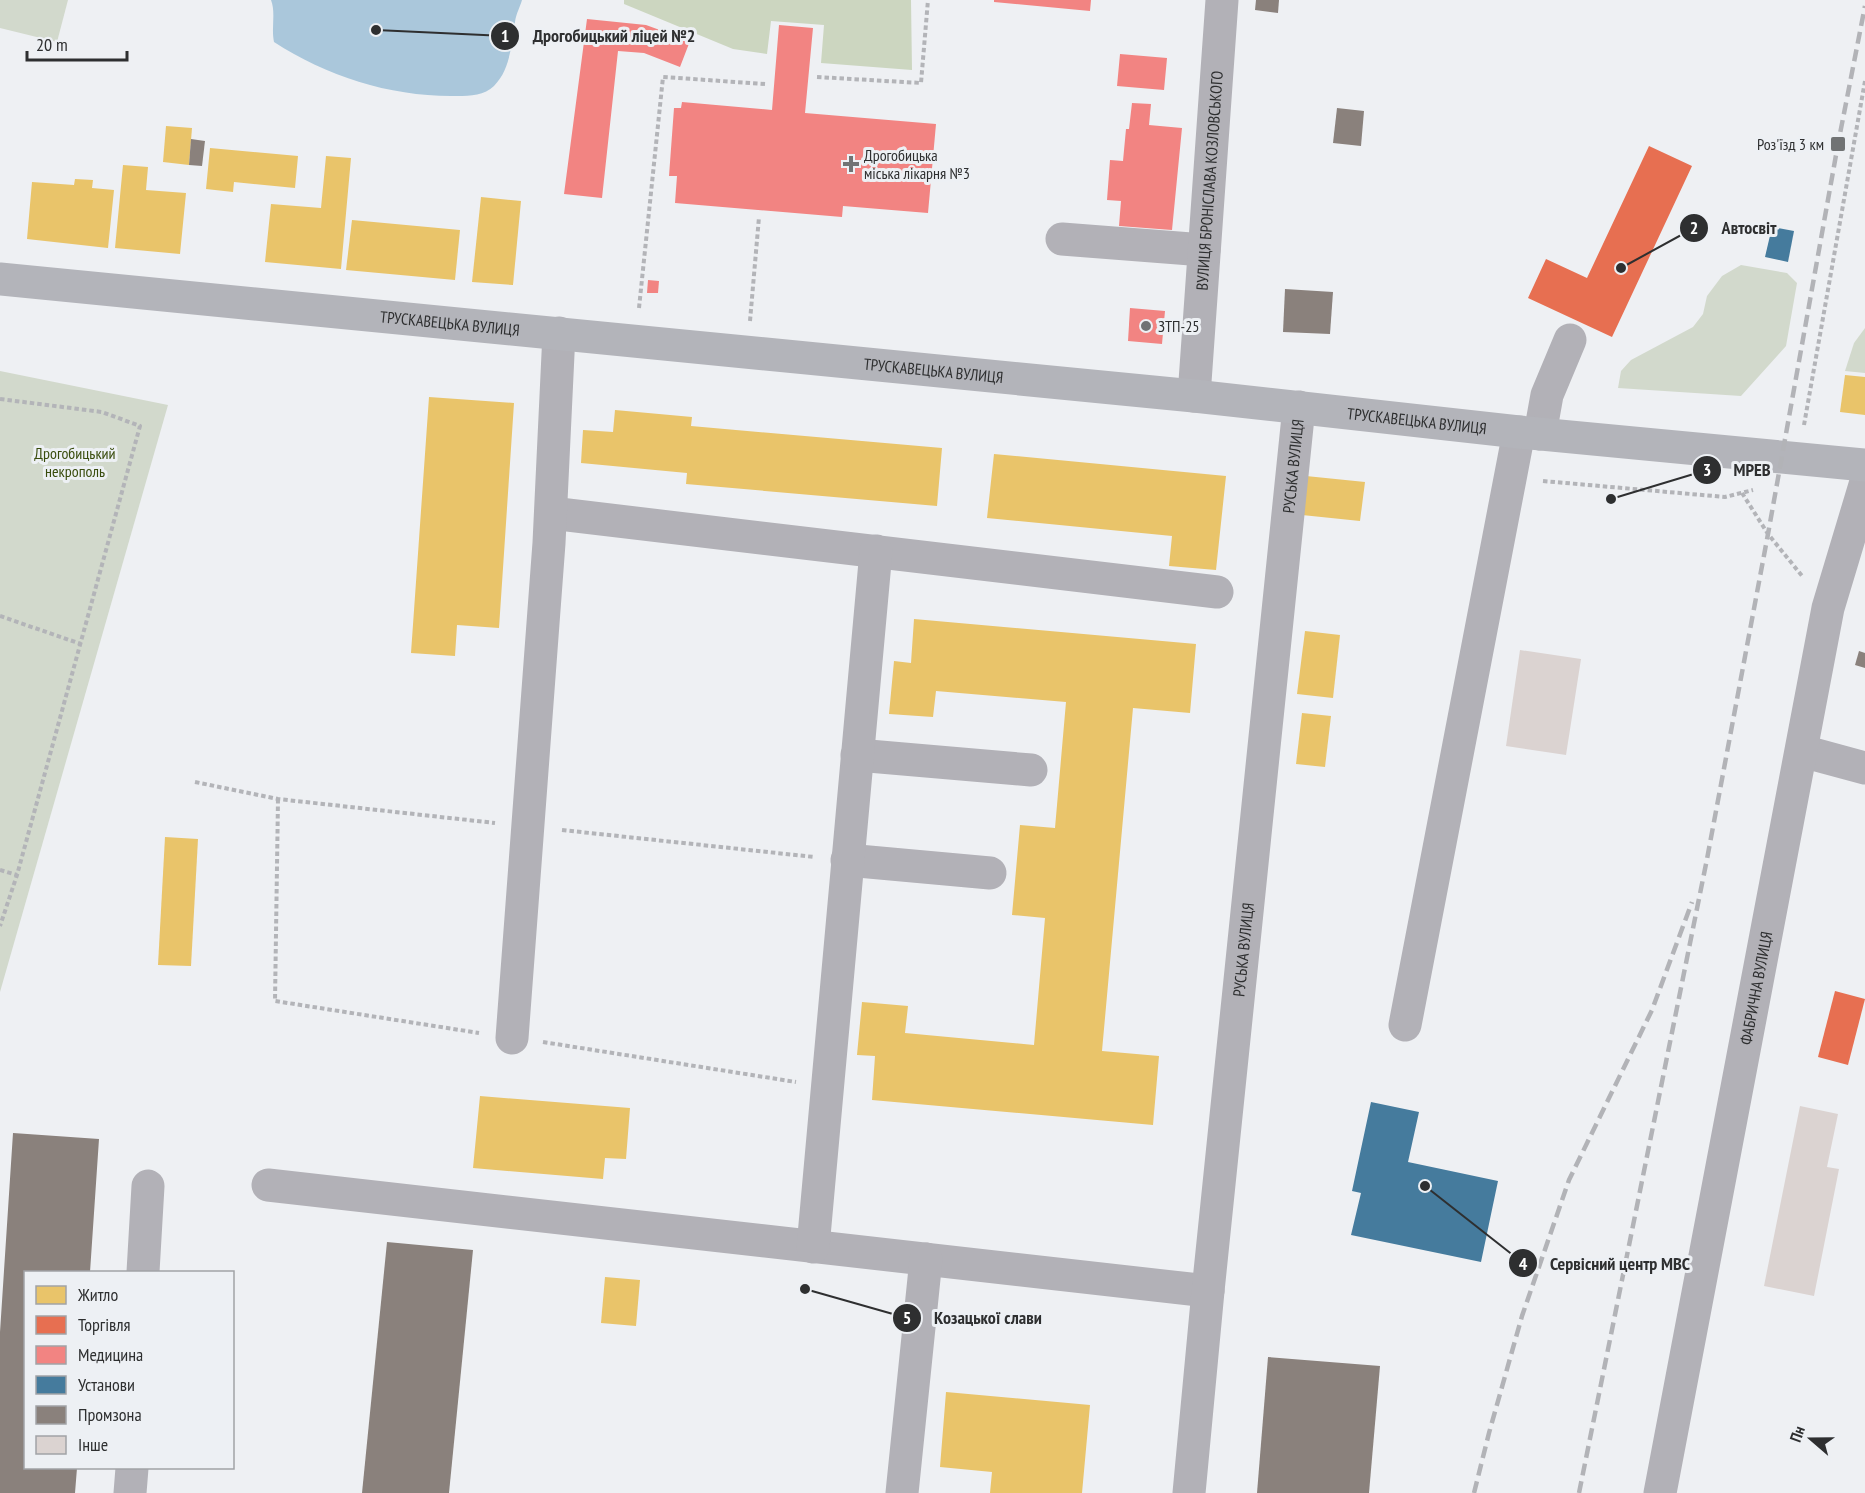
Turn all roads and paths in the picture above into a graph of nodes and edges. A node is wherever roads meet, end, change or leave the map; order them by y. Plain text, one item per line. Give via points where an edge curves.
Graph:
1 (928, 0) edge
2 (1222, 0) edge
3 (817, 77) dead end
4 (1865, 81) edge
5 (765, 84) dead end
6 (759, 217) dead end
7 (1062, 239) dead end
8 (1204, 250) junction
9 (0, 279) edge
10 (639, 312) dead end
11 (750, 323) dead end
12 (559, 333) junction
13 (1570, 340) dead end
14 (1194, 396) junction
15 (0, 399) edge
16 (1299, 407) junction
17 (1804, 429) dead end
18 (1529, 433) junction
19 (1865, 465) edge
20 (1865, 485) edge
21 (1742, 493) dead end
22 (550, 513) junction
23 (876, 551) junction
24 (1217, 592) dead end
25 (1828, 608) junction
26 (0, 616) edge
27 (81, 644) junction
28 (1802, 751) junction
29 (857, 754) junction
30 (1865, 768) edge
31 (1031, 770) dead end
32 (195, 782) dead end
33 (848, 860) junction
34 (0, 870) edge
35 (990, 873) dead end
36 (17, 875) junction
37 (0, 926) edge
38 (1405, 1025) dead end
39 (512, 1038) junction
40 (827, 1086) junction
41 (268, 1185) dead end
42 (148, 1186) dead end
43 (813, 1247) junction
44 (926, 1259) junction
45 (143, 1271) edge
46 (1208, 1291) junction
47 (132, 1469) edge
48 (130, 1493) edge
49 (902, 1493) edge
50 (1189, 1493) edge
51 (1660, 1493) edge

1 - 3 path via 921,82
2 - 8 street, ВУЛИЦЯ БРОНІСЛАВА КОЗЛОВСЬКОГО
4 - 17 path
5 - 10 path via 663,76
6 - 11 path
7 - 8 street
8 - 14 street, ВУЛИЦЯ БРОНІСЛАВА КОЗЛОВСЬКОГО
9 - 12 main road, ТРУСКАВЕЦЬКА ВУЛИЦЯ
12 - 14 main road, ТРУСКАВЕЦЬКА ВУЛИЦЯ
12 - 22 street
13 - 18 street
14 - 16 main road, ТРУСКАВЕЦЬКА ВУЛИЦЯ
15 - 27 path via 102,412 140,426
16 - 18 main road, ТРУСКАВЕЦЬКА ВУЛИЦЯ
16 - 46 street, РУСЬКА ВУЛИЦЯ
18 - 19 main road, ТРУСКАВЕЦЬКА ВУЛИЦЯ
18 - 38 street
20 - 25 street, ФАБРИЧНА ВУЛИЦЯ
21 - 25 path via 1768,534
22 - 23 street
22 - 39 street
23 - 24 street
23 - 29 street
25 - 28 street, ФАБРИЧНА ВУЛИЦЯ
26 - 27 path
27 - 36 path
28 - 30 street
28 - 51 street, ФАБРИЧНА ВУЛИЦЯ
29 - 31 street
29 - 33 street
32 - 39 path via 278,799 275,1001
33 - 35 street
33 - 40 street
34 - 36 path
36 - 37 path
39 - 40 path
40 - 43 street
41 - 43 street
42 - 45 street
43 - 44 street
44 - 46 street
44 - 49 street
46 - 50 street, РУСЬКА ВУЛИЦЯ
47 - 48 street

